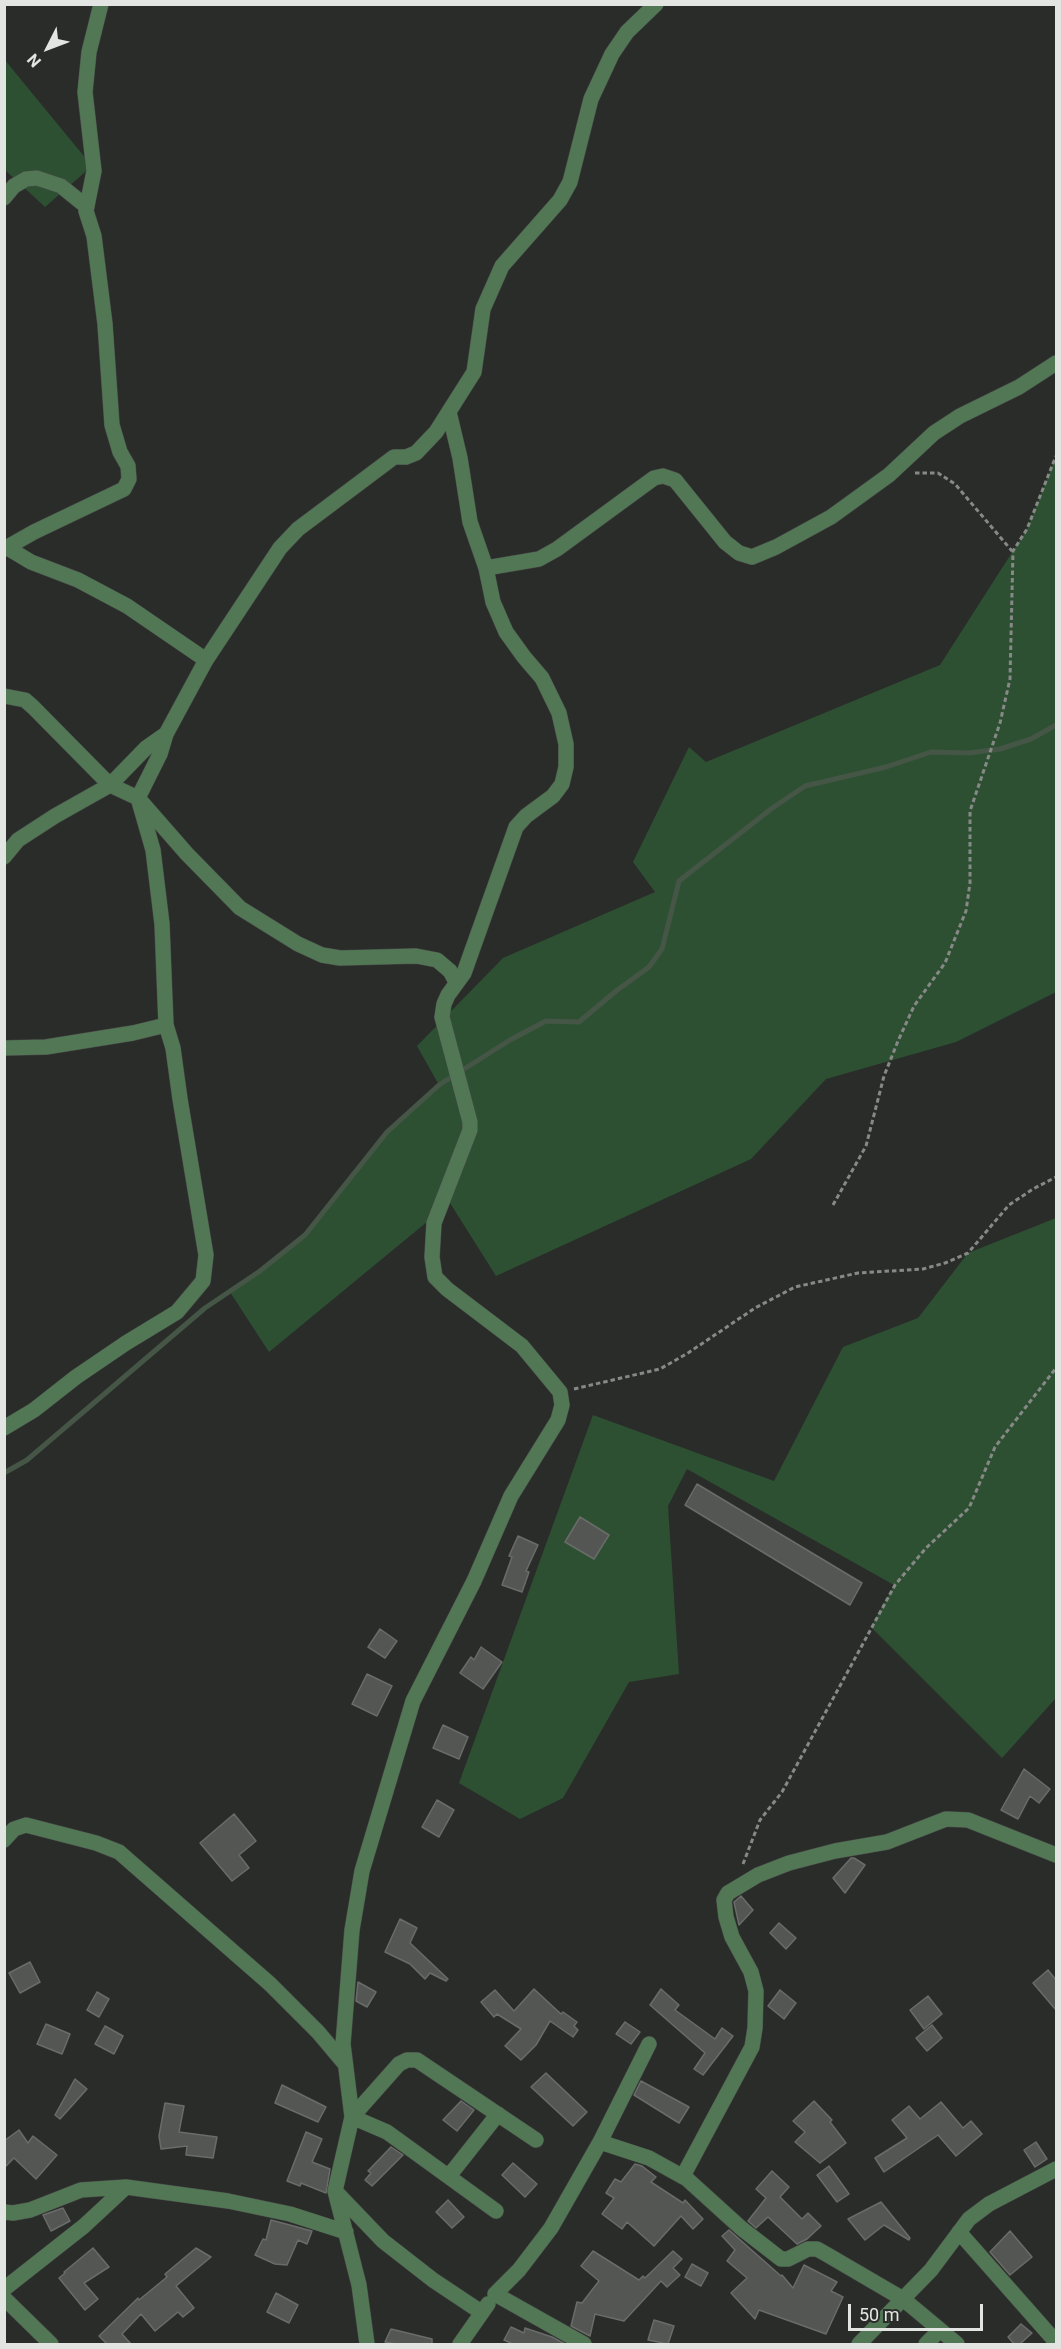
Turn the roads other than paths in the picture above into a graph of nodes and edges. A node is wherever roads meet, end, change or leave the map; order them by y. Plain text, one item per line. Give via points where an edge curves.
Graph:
1 (101, 4) edge
2 (656, 4) edge
3 (4, 198) edge
4 (87, 207) junction
5 (1056, 363) edge
6 (449, 412) junction
7 (5, 548) edge
8 (486, 568) junction
9 (206, 660) junction
10 (4, 696) edge
11 (166, 734) junction
12 (110, 785) junction
13 (138, 798) junction
14 (4, 857) edge
15 (456, 982) junction
16 (166, 1025) junction
17 (4, 1048) edge
18 (4, 1428) edge
19 (4, 1840) edge
20 (1056, 1855) edge
21 (649, 2044) dead end
22 (345, 2064) junction
23 (498, 2114) junction
24 (352, 2117) junction
25 (536, 2140) dead end
26 (600, 2142) junction
27 (1056, 2169) edge
28 (449, 2176) junction
29 (683, 2176) junction
30 (126, 2187) junction
31 (335, 2191) junction
32 (496, 2211) dead end
33 (4, 2212) edge
34 (346, 2232) junction
35 (959, 2232) junction
36 (4, 2289) edge
37 (495, 2294) junction
38 (4, 2298) edge
39 (903, 2299) junction
40 (481, 2312) junction
41 (940, 2330) junction
42 (1056, 2343) edge
43 (51, 2344) edge
44 (367, 2344) edge
45 (460, 2344) edge
46 (584, 2344) edge
47 (859, 2344) edge
48 (926, 2344) edge
49 (957, 2344) edge

1 - 4 street via 89,52 85,92 94,171
2 - 6 street via 627,32 608,63 591,99 570,182 560,200 502,266 483,309 474,372
3 - 4 street via 14,186 37,178 60,186
4 - 7 street via 105,324 111,425 128,466 129,479 124,489
5 - 8 street via 934,433 889,475 831,517 752,557 739,553 726,542 675,480 663,476 654,478 539,559
6 - 8 street via 470,522
6 - 9 street via 416,453 394,457 298,529 280,548
7 - 9 street via 127,606
8 - 15 street via 493,602 506,632 542,678 560,713 566,767 562,784 553,796 516,826 464,973
9 - 11 street
10 - 12 street via 25,700
11 - 12 street via 146,748
11 - 13 street
12 - 13 street
12 - 14 street via 18,840
13 - 15 street via 240,908 298,944 340,958 416,956 437,960 450,970
13 - 16 street via 154,858 162,924
15 - 22 street via 442,1017 470,1130 434,1223 435,1277 522,1346 561,1392 562,1405 558,1420 510,1496 474,1581 413,1701 362,1871 352,1930
16 - 17 street via 46,1047
16 - 18 street via 206,1255 203,1281 177,1312
19 - 22 street via 14,1829 26,1825 119,1852 270,1984
20 - 29 street via 968,1820 946,1819 887,1842 789,1863 728,1893 724,1900 732,1937 756,1991 752,2047
21 - 26 street
22 - 24 street
23 - 24 street via 417,2060 407,2060
23 - 25 street
23 - 28 street
24 - 28 street via 387,2132
24 - 31 street
26 - 29 street via 649,2158
26 - 37 street via 551,2228
27 - 35 street via 989,2204
28 - 32 street
29 - 39 street via 782,2259 817,2249
30 - 33 street via 81,2190 30,2210
30 - 34 street via 228,2201
30 - 36 street
31 - 34 street
31 - 40 street via 383,2241
34 - 44 street via 359,2285
35 - 39 street
35 - 42 street
37 - 40 street
37 - 46 street
38 - 43 street
39 - 41 street
39 - 47 street
40 - 45 street
41 - 48 street
41 - 49 street

